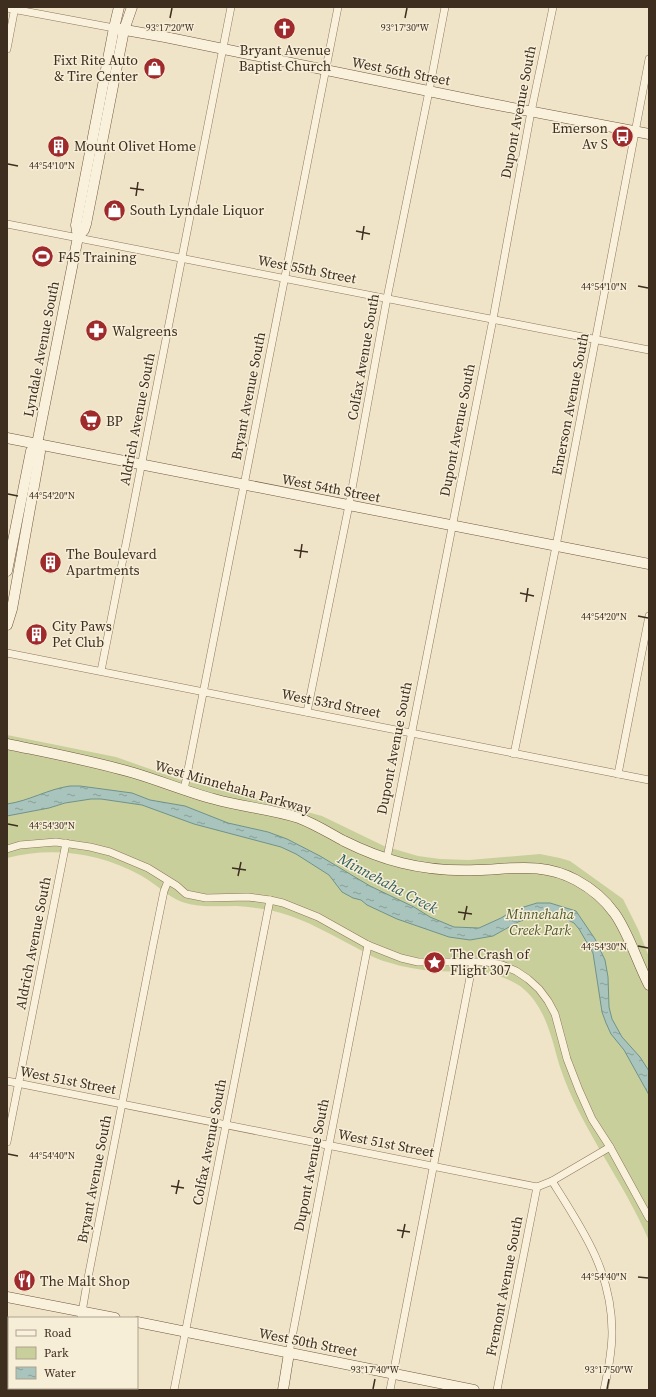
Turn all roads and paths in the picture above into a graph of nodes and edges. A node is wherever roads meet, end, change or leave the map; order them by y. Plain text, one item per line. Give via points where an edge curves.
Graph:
1 (119, 7) edge
2 (132, 7) edge
3 (230, 7) edge
4 (338, 7) edge
5 (445, 7) edge
6 (552, 7) edge
7 (7, 8) edge
8 (15, 8) edge
9 (119, 29) junction
10 (7, 50) edge
11 (222, 50) junction
12 (649, 59) edge
13 (325, 70) junction
14 (429, 91) junction
15 (532, 111) junction
16 (635, 132) junction
17 (649, 134) edge
18 (7, 224) edge
19 (78, 237) junction
20 (181, 257) junction
21 (284, 278) junction
22 (387, 298) junction
23 (494, 319) junction
24 (595, 339) junction
25 (649, 350) edge
26 (7, 438) edge
27 (37, 444) junction
28 (141, 464) junction
29 (244, 485) junction
30 (349, 505) junction
31 (453, 526) junction
32 (556, 546) junction
33 (649, 564) edge
34 (7, 571) edge
35 (10, 608) edge
36 (649, 616) edge
37 (7, 625) edge
38 (7, 653) edge
39 (101, 671) junction
40 (204, 691) junction
41 (307, 712) junction
42 (412, 733) junction
43 (7, 744) edge
44 (514, 754) junction
45 (618, 774) junction
46 (649, 780) edge
47 (184, 790) junction
48 (66, 843) junction
49 (7, 848) edge
50 (387, 858) junction
51 (168, 881) junction
52 (270, 900) junction
53 (368, 945) junction
54 (473, 962) junction
55 (649, 985) edge
56 (7, 1081) edge
57 (19, 1083) junction
58 (122, 1104) junction
59 (225, 1125) junction
60 (7, 1142) edge
61 (329, 1145) junction
62 (610, 1147) junction
63 (433, 1166) junction
64 (552, 1181) junction
65 (537, 1187) junction
66 (649, 1218) edge
67 (7, 1297) edge
68 (81, 1315) edge
69 (104, 1317) edge
70 (138, 1322) edge
71 (185, 1332) junction
72 (289, 1353) junction
73 (393, 1374) junction
74 (174, 1390) edge
75 (283, 1390) edge
76 (390, 1390) edge
77 (474, 1390) edge
78 (497, 1390) edge
79 (604, 1390) edge

1 - 9 street
2 - 9 street
3 - 11 street, Aldrich Avenue South
4 - 13 street, Bryant Avenue South
5 - 14 street, Colfax Avenue South
6 - 15 street, Dupont Avenue South
7 - 8 street, West 56th Street
8 - 9 street, West 56th Street
8 - 10 street
9 - 11 street, West 56th Street
9 - 19 street, Lyndale Avenue South via 86,224
11 - 13 street, West 56th Street
11 - 20 street, Aldrich Avenue South
12 - 16 street, Emerson Avenue South
13 - 14 street, West 56th Street
13 - 21 street, Bryant Avenue South
14 - 15 street, West 56th Street
14 - 22 street, Colfax Avenue South
15 - 16 street, West 56th Street
15 - 23 street, Dupont Avenue South
16 - 17 street, West 56th Street
16 - 24 street, Emerson Avenue South
18 - 19 street, West 55th Street
19 - 20 street, West 55th Street
19 - 27 street, Lyndale Avenue South
20 - 21 street, West 55th Street
20 - 28 street, Aldrich Avenue South
21 - 22 street, West 55th Street
21 - 29 street, Bryant Avenue South
22 - 23 street, West 55th Street
22 - 30 street, Colfax Avenue South
23 - 24 street, West 55th Street
23 - 31 street, Dupont Avenue South
24 - 25 street, West 55th Street
24 - 32 street, Emerson Avenue South
26 - 27 street, West 54th Street
27 - 28 street, West 54th Street
27 - 34 street, Lyndale Avenue South via 30,456
27 - 35 street, Lyndale Avenue South via 40,452
28 - 29 street, West 54th Street
28 - 39 street, Aldrich Avenue South
29 - 30 street, West 54th Street
29 - 40 street, Bryant Avenue South
30 - 31 street, West 54th Street
30 - 41 street, Colfax Avenue South
31 - 32 street, West 54th Street
31 - 42 street, Dupont Avenue South
32 - 33 street, West 54th Street
32 - 44 street, Emerson Avenue South
35 - 37 street, Lyndale Avenue South
36 - 45 street
38 - 39 street, West 53rd Street
39 - 40 street, West 53rd Street
40 - 41 street, West 53rd Street
40 - 47 street, Bryant Avenue South
41 - 42 street, West 53rd Street
42 - 44 street, West 53rd Street
42 - 50 street, Dupont Avenue South
43 - 47 street, West Minnehaha Parkway via 127,771
44 - 45 street, West 53rd Street
45 - 46 street, West 53rd Street
47 - 50 street, West Minnehaha Parkway via 222,802 301,819 358,848
48 - 49 street via 47,842
48 - 51 street via 110,852 148,868
48 - 57 street, Aldrich Avenue South
50 - 55 street, West Minnehaha Parkway via 400,863 436,869 535,868 554,871 577,881 596,893 615,914 630,940
51 - 52 street via 186,894 200,897 248,897
51 - 58 street, Bryant Avenue South
52 - 53 street via 318,917
52 - 59 street, Colfax Avenue South
53 - 54 street via 418,962
53 - 61 street, Dupont Avenue South
54 - 62 street via 502,965 516,971 534,984 548,1001 555,1014 567,1059 579,1090 592,1119
54 - 63 street
56 - 57 street, West 51st Street
57 - 58 street, West 51st Street
57 - 60 street, Aldrich Avenue South
58 - 59 street, West 51st Street
58 - 68 street, Bryant Avenue South
59 - 61 street, West 51st Street
59 - 71 street, Colfax Avenue South
61 - 63 street, West 51st Street
61 - 72 street, Dupont Avenue South
62 - 64 street
62 - 66 street
63 - 65 street, West 51st Street
63 - 73 street
64 - 65 street
64 - 79 street via 594,1252 608,1294 612,1334
65 - 78 street, Fremont Avenue South
67 - 68 street
68 - 69 street
70 - 71 street, West 50th Street
71 - 72 street, West 50th Street
71 - 74 street, Colfax Avenue South
72 - 73 street, West 50th Street
72 - 75 street, Dupont Avenue South
73 - 76 street
73 - 77 street, West 50th Street

